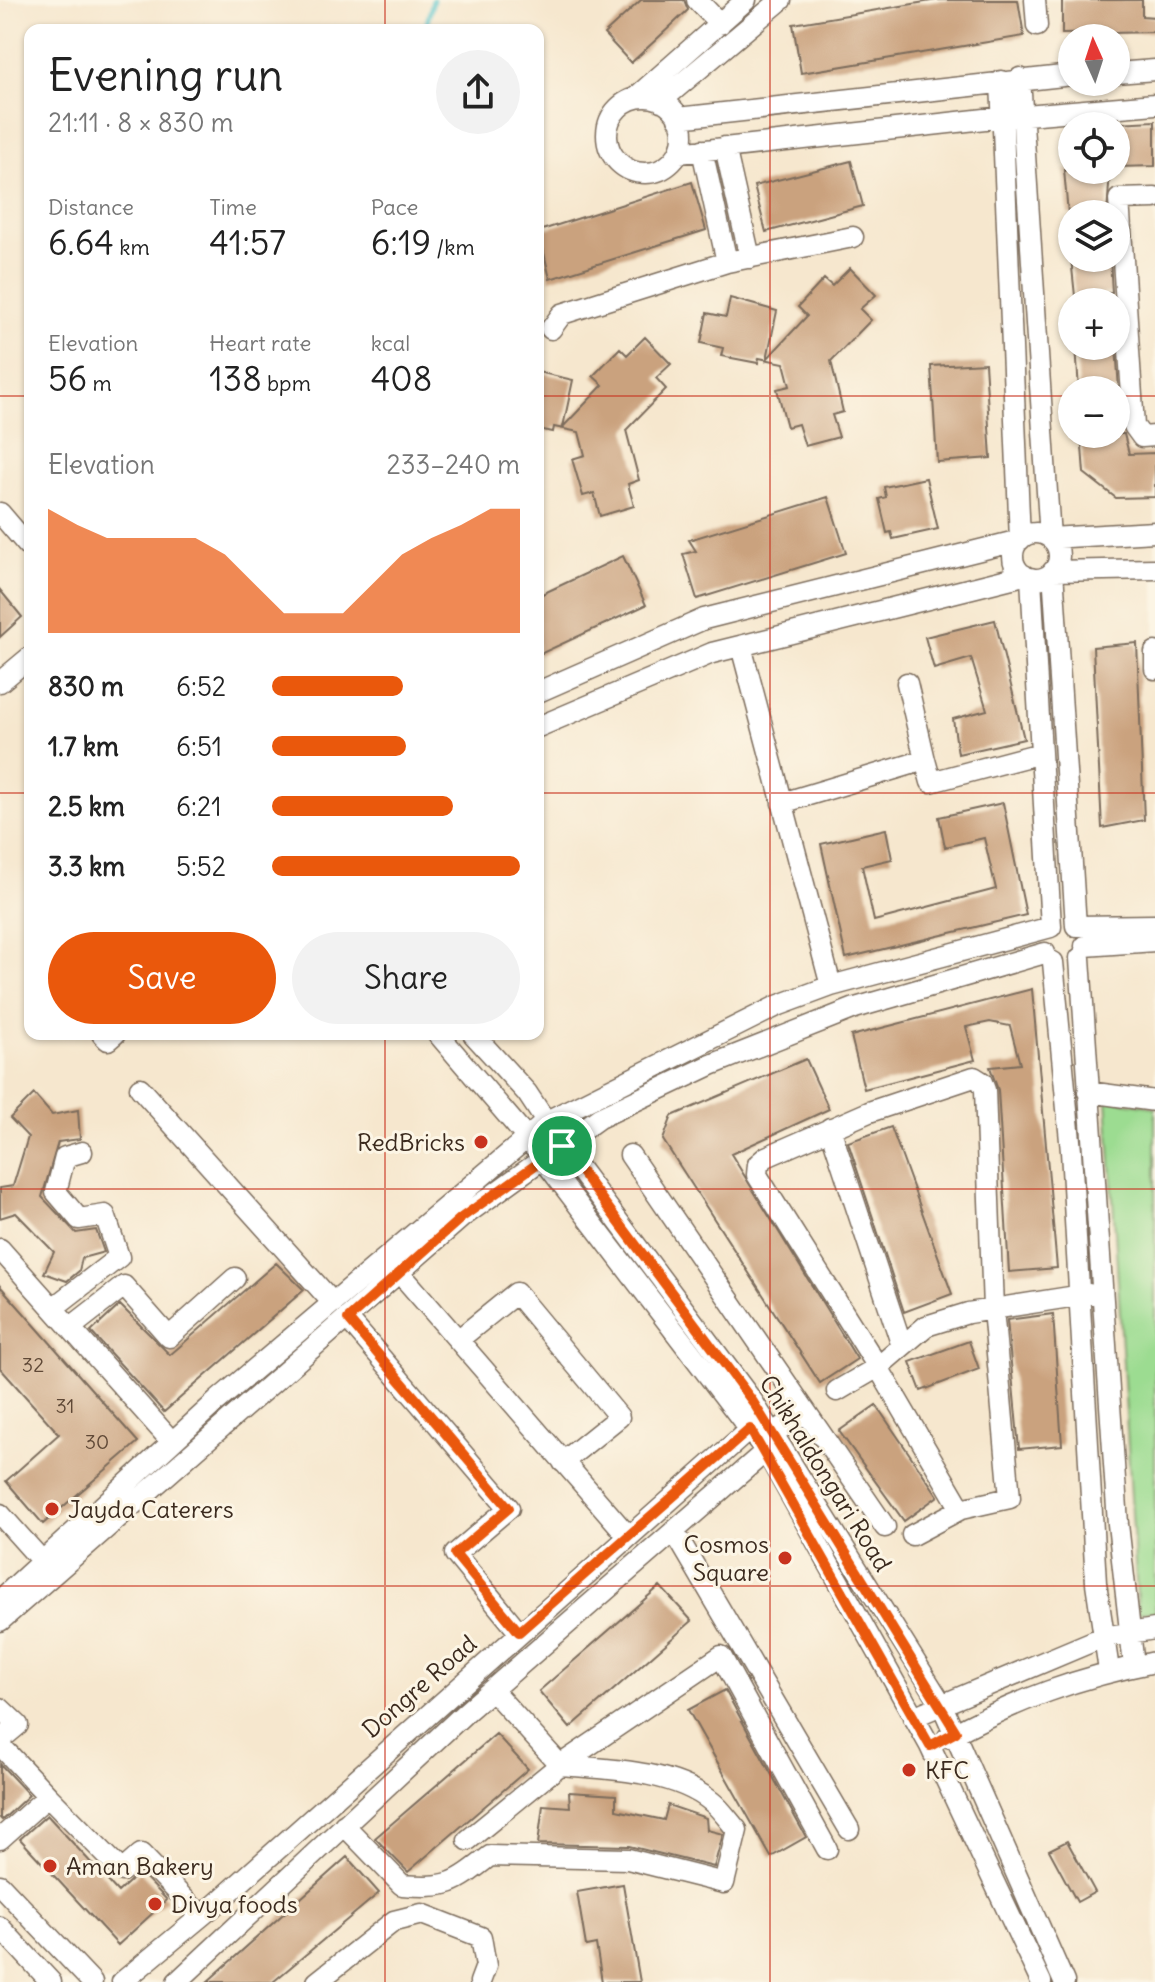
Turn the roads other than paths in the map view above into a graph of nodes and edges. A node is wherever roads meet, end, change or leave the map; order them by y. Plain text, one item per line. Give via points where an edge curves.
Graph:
1 (697, 0) edge
2 (781, 0) edge
3 (1035, 0) edge
4 (737, 3) edge
5 (720, 24) junction
6 (1037, 26) dead end
7 (1155, 70) edge
8 (1130, 72) edge
9 (1058, 76) edge
10 (1011, 79) junction
11 (635, 98) junction
12 (661, 101) junction
13 (1155, 104) edge
14 (1013, 116) junction
15 (678, 118) junction
16 (725, 147) junction
17 (702, 150) junction
18 (679, 153) junction
19 (1155, 198) edge
20 (853, 237) dead end
21 (750, 258) junction
22 (727, 262) junction
23 (551, 329) dead end
24 (1155, 436) edge
25 (0, 513) edge
26 (1155, 532) edge
27 (1050, 538) junction
28 (1020, 540) junction
29 (24, 541) edge
30 (1155, 569) edge
31 (1053, 571) junction
32 (1028, 577) junction
33 (741, 646) junction
34 (1155, 652) edge
35 (24, 662) edge
36 (1155, 669) edge
37 (0, 682) edge
38 (907, 683) dead end
39 (544, 689) edge
40 (544, 724) edge
41 (1041, 753) junction
42 (925, 760) junction
43 (782, 803) junction
44 (1155, 925) edge
45 (1076, 926) junction
46 (1051, 927) junction
47 (1155, 941) edge
48 (1083, 952) junction
49 (1049, 957) junction
50 (831, 986) junction
51 (443, 1040) edge
52 (478, 1040) edge
53 (140, 1088) dead end
54 (1088, 1092) junction
55 (1155, 1101) edge
56 (547, 1121) junction
57 (830, 1128) junction
58 (527, 1138) junction
59 (562, 1146) junction
60 (82, 1152) dead end
61 (630, 1155) dead end
62 (543, 1160) junction
63 (0, 1249) edge
64 (400, 1273) junction
65 (235, 1278) dead end
66 (1101, 1292) junction
67 (1079, 1295) junction
68 (333, 1303) junction
69 (53, 1308) junction
70 (993, 1309) junction
71 (348, 1319) junction
72 (70, 1328) junction
73 (458, 1340) junction
74 (901, 1343) junction
75 (878, 1367) junction
76 (837, 1391) dead end
77 (806, 1412) junction
78 (750, 1429) junction
79 (172, 1442) junction
80 (769, 1442) junction
81 (563, 1462) junction
82 (961, 1509) junction
83 (0, 1514) edge
84 (885, 1527) dead end
85 (674, 1531) junction
86 (912, 1535) dead end
87 (628, 1536) junction
88 (42, 1561) junction
89 (0, 1600) edge
90 (0, 1621) edge
91 (1155, 1629) edge
92 (1130, 1630) junction
93 (519, 1632) junction
94 (1103, 1637) junction
95 (1145, 1664) edge
96 (1109, 1670) junction
97 (492, 1690) junction
98 (941, 1703) junction
99 (0, 1708) edge
100 (913, 1717) junction
101 (956, 1732) junction
102 (0, 1742) edge
103 (930, 1746) junction
104 (560, 1765) junction
105 (48, 1796) junction
106 (344, 1825) junction
107 (849, 1829) dead end
108 (0, 1839) edge
109 (468, 1840) dead end
110 (827, 1849) dead end
111 (0, 1885) edge
112 (201, 1916) junction
113 (0, 1927) edge
114 (51, 1982) edge
115 (92, 1982) edge
116 (122, 1982) edge
117 (177, 1982) edge
118 (317, 1982) edge
119 (480, 1982) edge
120 (1041, 1982) edge
121 (1064, 1982) edge

1 - 5 street
2 - 12 street
3 - 6 street
4 - 5 street
5 - 11 street
7 - 8 street
9 - 10 street
10 - 14 street
10 - 15 street
11 - 12 street
11 - 18 street via 608,124 606,137 617,161 626,169 650,173
12 - 15 street
13 - 14 street
14 - 16 street
14 - 27 street
14 - 28 street
15 - 18 street
16 - 17 street
16 - 21 street
17 - 18 street
17 - 22 street
19 - 24 street via 1119,199 1134,426 1142,437
20 - 21 street
21 - 22 street
22 - 23 street via 562,314
25 - 29 street
26 - 27 street
27 - 28 street via 1032,534
27 - 31 street via 1058,550
28 - 32 street via 1014,559
28 - 39 street via 704,619
30 - 31 street
31 - 32 street via 1039,579
31 - 45 street
32 - 33 street
32 - 41 street
33 - 40 street via 712,653
33 - 43 street
34 - 36 street
35 - 37 street
38 - 42 street
41 - 42 street via 931,782
41 - 46 street
42 - 43 street
43 - 50 street
44 - 45 street
45 - 46 street
45 - 48 street
46 - 49 street via 1043,941
46 - 50 street
47 - 48 street
48 - 49 street via 1067,965
48 - 54 street
49 - 59 street via 855,1008 599,1118
49 - 67 street via 1063,1043
50 - 56 street via 777,1006
51 - 58 street, Chikhaldongari Road
52 - 56 street, Chikhaldongari Road
53 - 68 street
54 - 55 street
54 - 66 street
56 - 58 street
56 - 59 street, Chikhaldongari Road
57 - 70 street via 974,1077 982,1082
57 - 74 street
57 - 75 street via 766,1157 758,1164 757,1175
58 - 62 street, Chikhaldongari Road
58 - 68 street
59 - 62 street
59 - 80 street, Chikhaldongari Road via 753,1402
60 - 69 street via 65,1157 56,1192 79,1219 105,1215 119,1257
61 - 77 street
62 - 64 street via 461,1218
62 - 78 street, Chikhaldongari Road
63 - 69 street
64 - 71 street
64 - 73 street
65 - 72 street via 169,1337 124,1286
66 - 67 street
66 - 92 street
67 - 70 street
67 - 94 street
68 - 79 street
69 - 72 street
70 - 74 street via 926,1326
70 - 82 street via 1010,1498
71 - 90 street
71 - 93 street via 509,1508 455,1554
72 - 79 street
73 - 81 street
73 - 81 street via 516,1293 619,1417
74 - 75 street
75 - 76 street
75 - 82 street
77 - 80 street
77 - 84 street
78 - 80 street, Chikhaldongari Road
78 - 87 street, Dongre Road
79 - 88 street
80 - 85 street
80 - 98 street, Chikhaldongari Road
80 - 100 street, Chikhaldongari Road
81 - 87 street
82 - 86 street
83 - 88 street
85 - 97 street
85 - 107 street
87 - 93 street, Dongre Road
88 - 89 street
91 - 92 street
92 - 94 street
92 - 95 street
93 - 112 street, Dongre Road
94 - 96 street
94 - 98 street
95 - 96 street
96 - 101 street via 994,1712
97 - 104 street
97 - 106 street
98 - 100 street
98 - 101 street, Chikhaldongari Road
99 - 102 street via 18,1725
100 - 103 street, Chikhaldongari Road
101 - 103 street
101 - 121 street, Chikhaldongari Road
102 - 105 street
103 - 120 street, Chikhaldongari Road
104 - 106 street via 606,1768 674,1783 711,1801 737,1830 724,1883 628,1859 490,1856 441,1887 402,1885
104 - 109 street
104 - 110 street via 721,1656
105 - 108 street
105 - 112 street via 122,1871 141,1854
106 - 117 street
111 - 115 street
112 - 116 street, Dongre Road
113 - 114 street
118 - 119 street via 394,1921 422,1914 481,1937 486,1966

